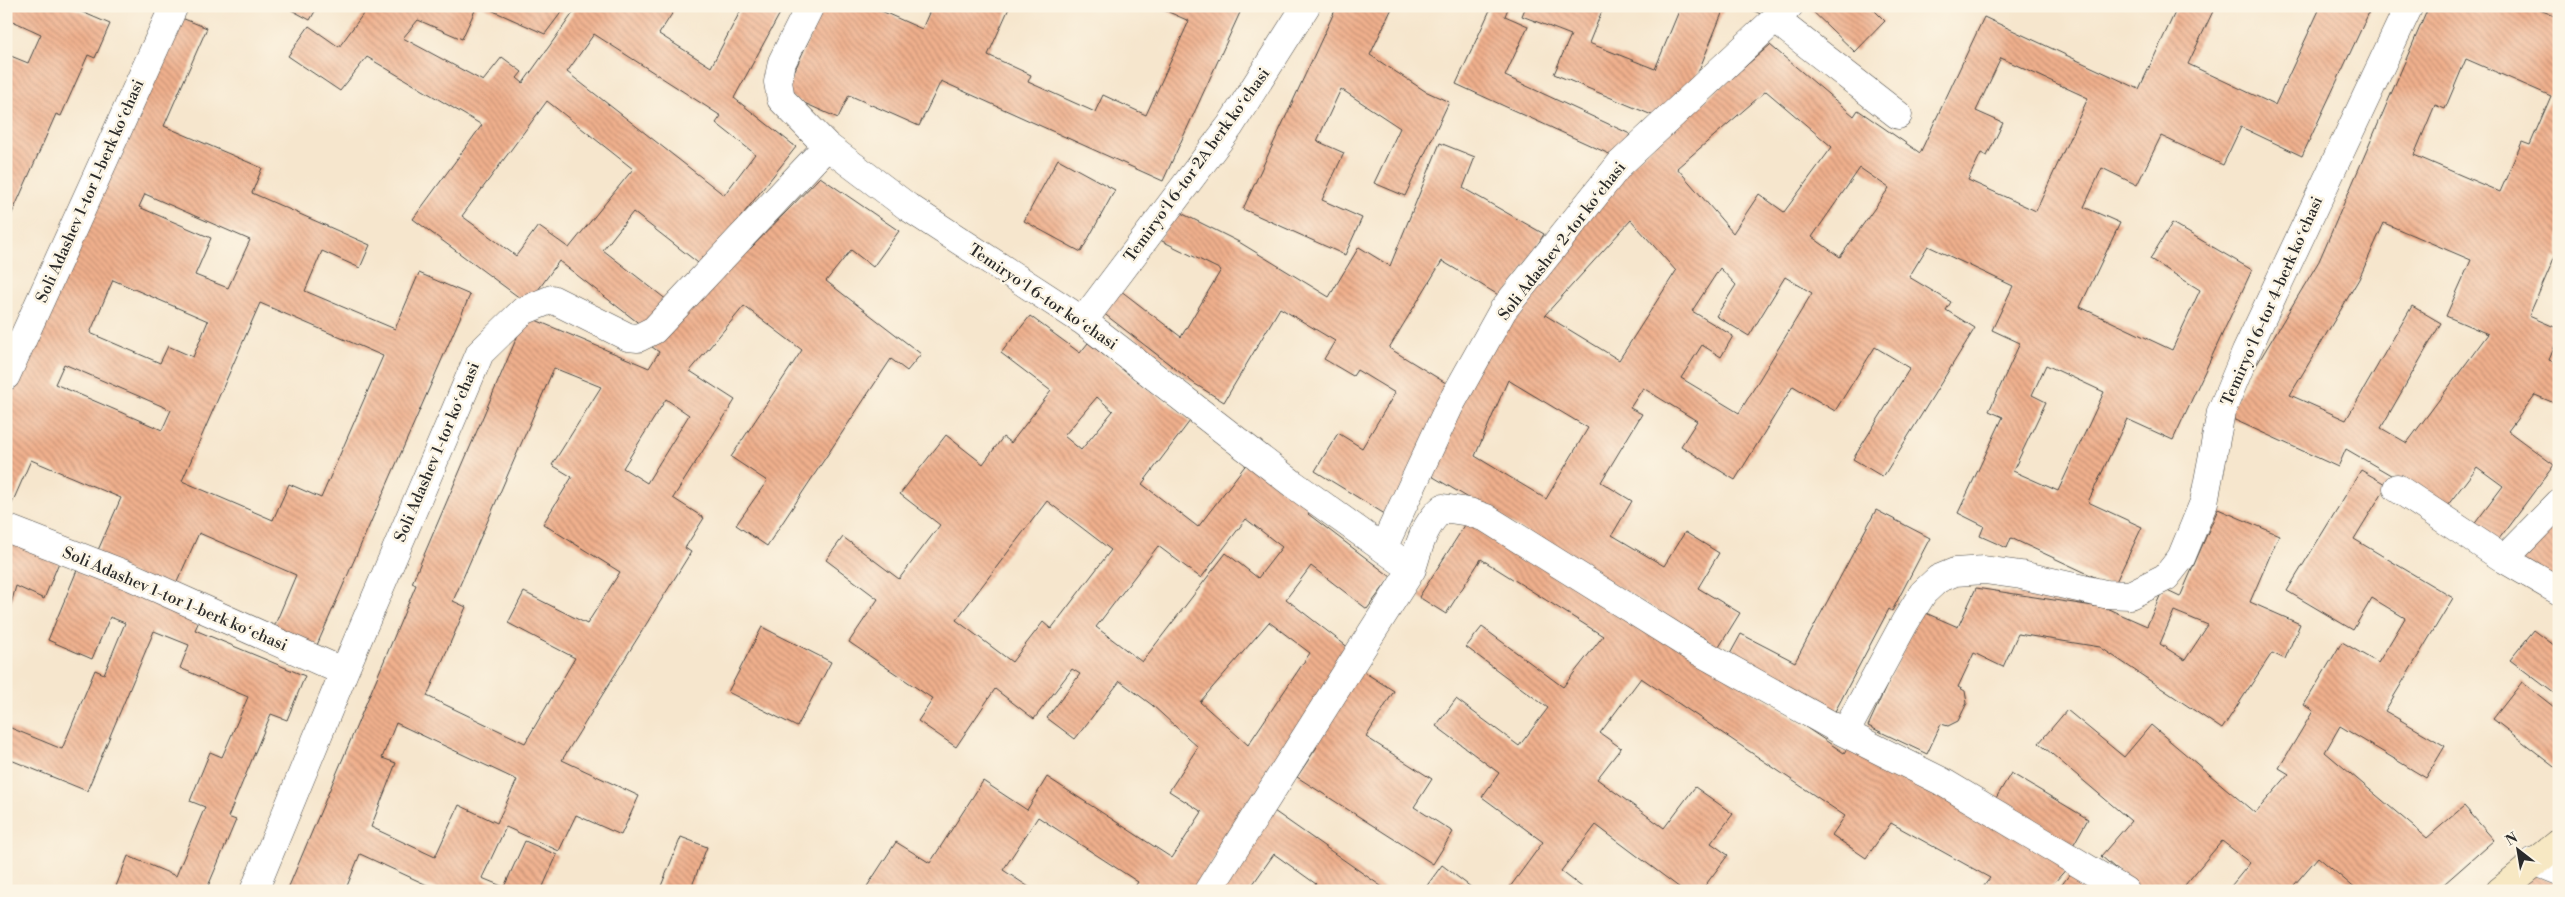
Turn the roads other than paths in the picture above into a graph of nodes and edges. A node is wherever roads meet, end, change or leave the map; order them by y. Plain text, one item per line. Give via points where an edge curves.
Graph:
1 (174, 6) edge
2 (810, 6) edge
3 (1306, 6) edge
4 (2408, 6) edge
5 (1782, 13) edge
6 (1898, 115) dead end
7 (827, 146) junction
8 (1083, 320) junction
9 (6, 376) edge
10 (2397, 488) dead end
11 (2559, 503) edge
12 (6, 528) edge
13 (1383, 548) junction
14 (2504, 559) junction
15 (1412, 569) junction
16 (2559, 591) edge
17 (344, 672) junction
18 (1845, 733) junction
19 (2559, 843) edge
20 (2534, 861) junction
21 (2559, 871) edge
22 (254, 891) edge
23 (1208, 891) edge
24 (2125, 891) edge
25 (2500, 891) edge

1 - 9 street, Soli Adashev 1-tor 1-berk koʻchasi
2 - 7 street, Temiryoʻl 6-tor koʻchasi via 782,62 778,82 781,100
3 - 8 street, Temiryoʻl 6-tor 2А berk koʻchasi via 1230,126
4 - 18 street, Temiryoʻl 6-tor 4-berk koʻchasi via 2221,412 2204,502 2181,558 2166,577 2130,595 2105,594 1984,570 1955,572 1938,579 1923,593 1905,622
5 - 6 street
5 - 13 street, Soli Adashev 2-tor koʻchasi via 1620,164 1503,310 1449,407
7 - 8 street, Temiryoʻl 6-tor koʻchasi via 908,207
7 - 17 street, Soli Adashev 1-tor koʻchasi via 654,330 638,338 628,337 552,299 523,312 480,353
8 - 13 street, Temiryoʻl 6-tor koʻchasi via 1293,484
10 - 14 street
11 - 14 street
12 - 17 street, Soli Adashev 1-tor 1-berk koʻchasi via 132,577
13 - 15 street, Temiryoʻl 6-tor koʻchasi
14 - 16 street
15 - 18 street via 1421,539 1432,518 1443,508 1486,518 1693,648
15 - 23 street
17 - 22 street, Soli Adashev 1-tor koʻchasi
18 - 24 street via 1941,781
19 - 20 street
20 - 21 street
20 - 25 street

